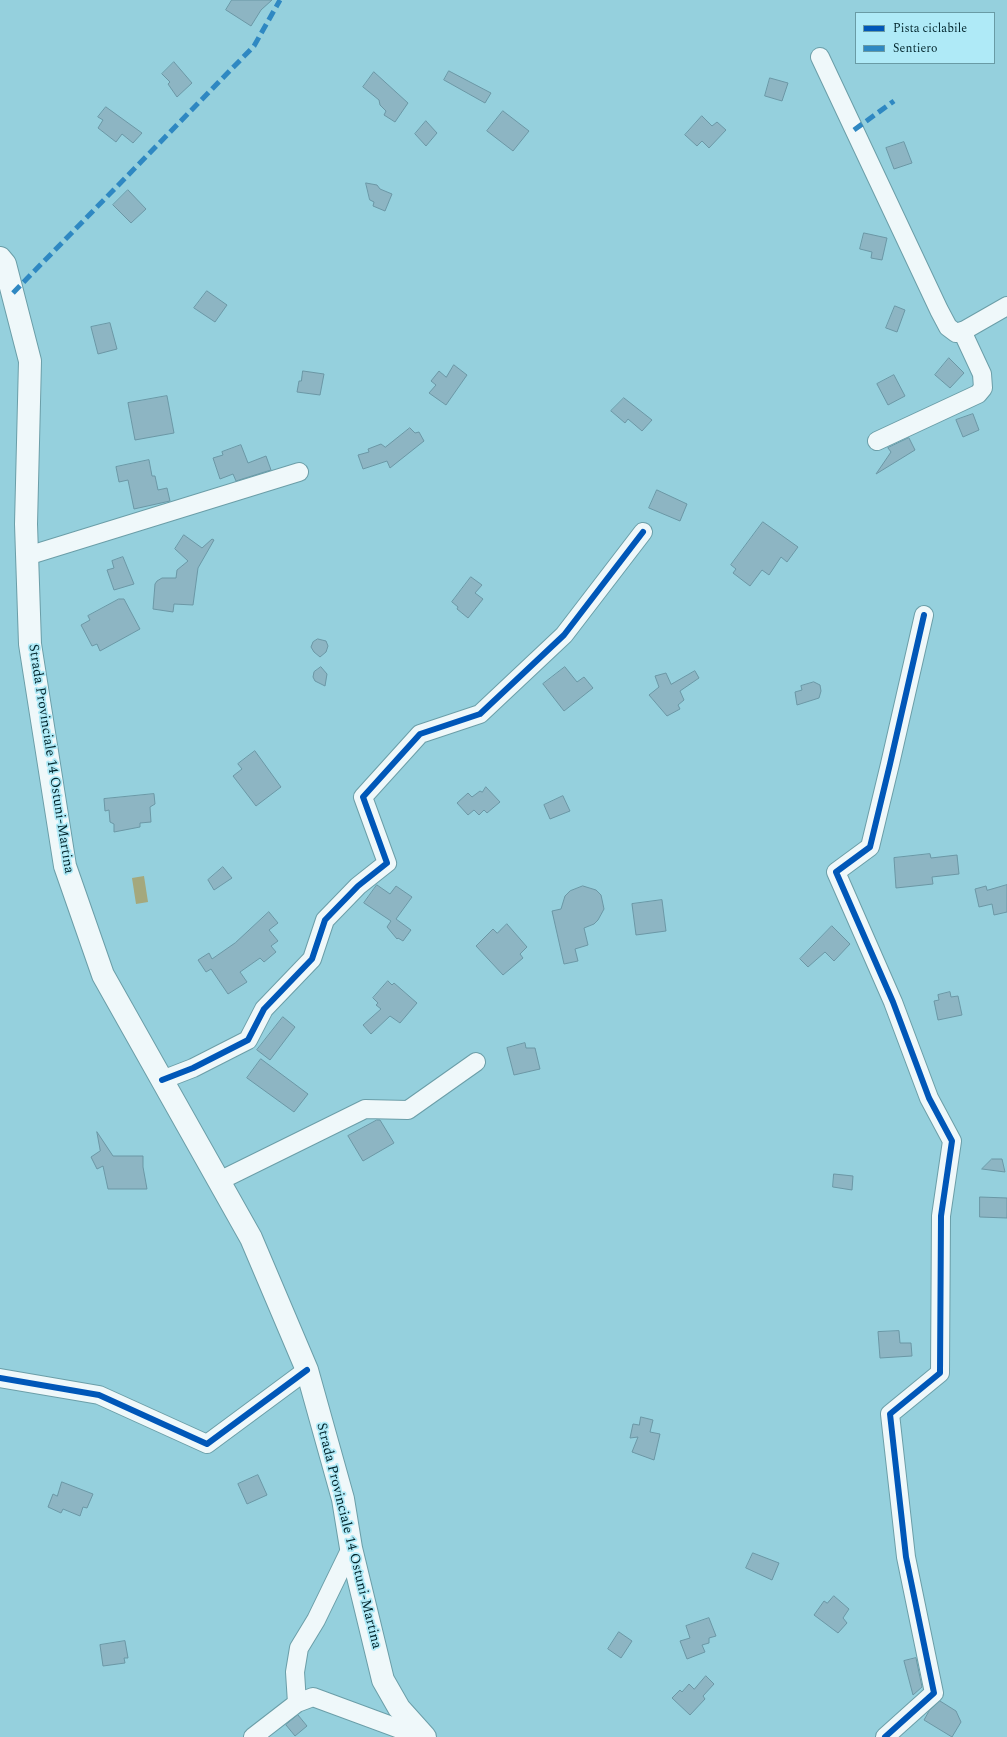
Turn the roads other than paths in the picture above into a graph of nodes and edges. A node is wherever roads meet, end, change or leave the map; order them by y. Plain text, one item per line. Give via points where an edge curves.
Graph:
1 (820, 57) dead end
2 (0, 258) edge
3 (1007, 306) edge
4 (962, 331) junction
5 (877, 442) dead end
6 (299, 472) dead end
7 (643, 532) dead end
8 (27, 556) junction
9 (924, 615) dead end
10 (476, 1062) dead end
11 (162, 1080) junction
12 (219, 1181) junction
13 (307, 1370) junction
14 (0, 1378) edge
15 (351, 1548) junction
16 (297, 1704) junction
17 (423, 1735) edge
18 (253, 1737) edge
19 (886, 1737) edge

1 - 4 street via 939,310 948,327 956,333
2 - 8 main road, Strada Provinciale 14 Ostuni-Martina via 5,264 30,361
3 - 4 street
4 - 5 street via 982,374 983,388 978,394
6 - 8 street
7 - 11 street via 558,641 480,714 420,734 362,797 387,863 358,886 325,920 312,959 264,1009 248,1040 193,1068
8 - 11 main road, Strada Provinciale 14 Ostuni-Martina via 30,644 65,866 103,975
9 - 19 street via 870,847 836,872 892,1002 929,1098 952,1140 941,1216 940,1373 890,1414 906,1557 934,1693
10 - 12 street via 408,1110 364,1109
11 - 12 main road, Strada Provinciale 14 Ostuni-Martina
12 - 13 main road, Strada Provinciale 14 Ostuni-Martina via 251,1238
13 - 14 street via 207,1444 99,1395
13 - 15 main road, Strada Provinciale 14 Ostuni-Martina via 343,1499
15 - 16 street via 316,1620 298,1648 295,1672
15 - 17 main road, Strada Provinciale 14 Ostuni-Martina via 383,1680 399,1708
16 - 17 street via 313,1697 405,1731
16 - 18 street

